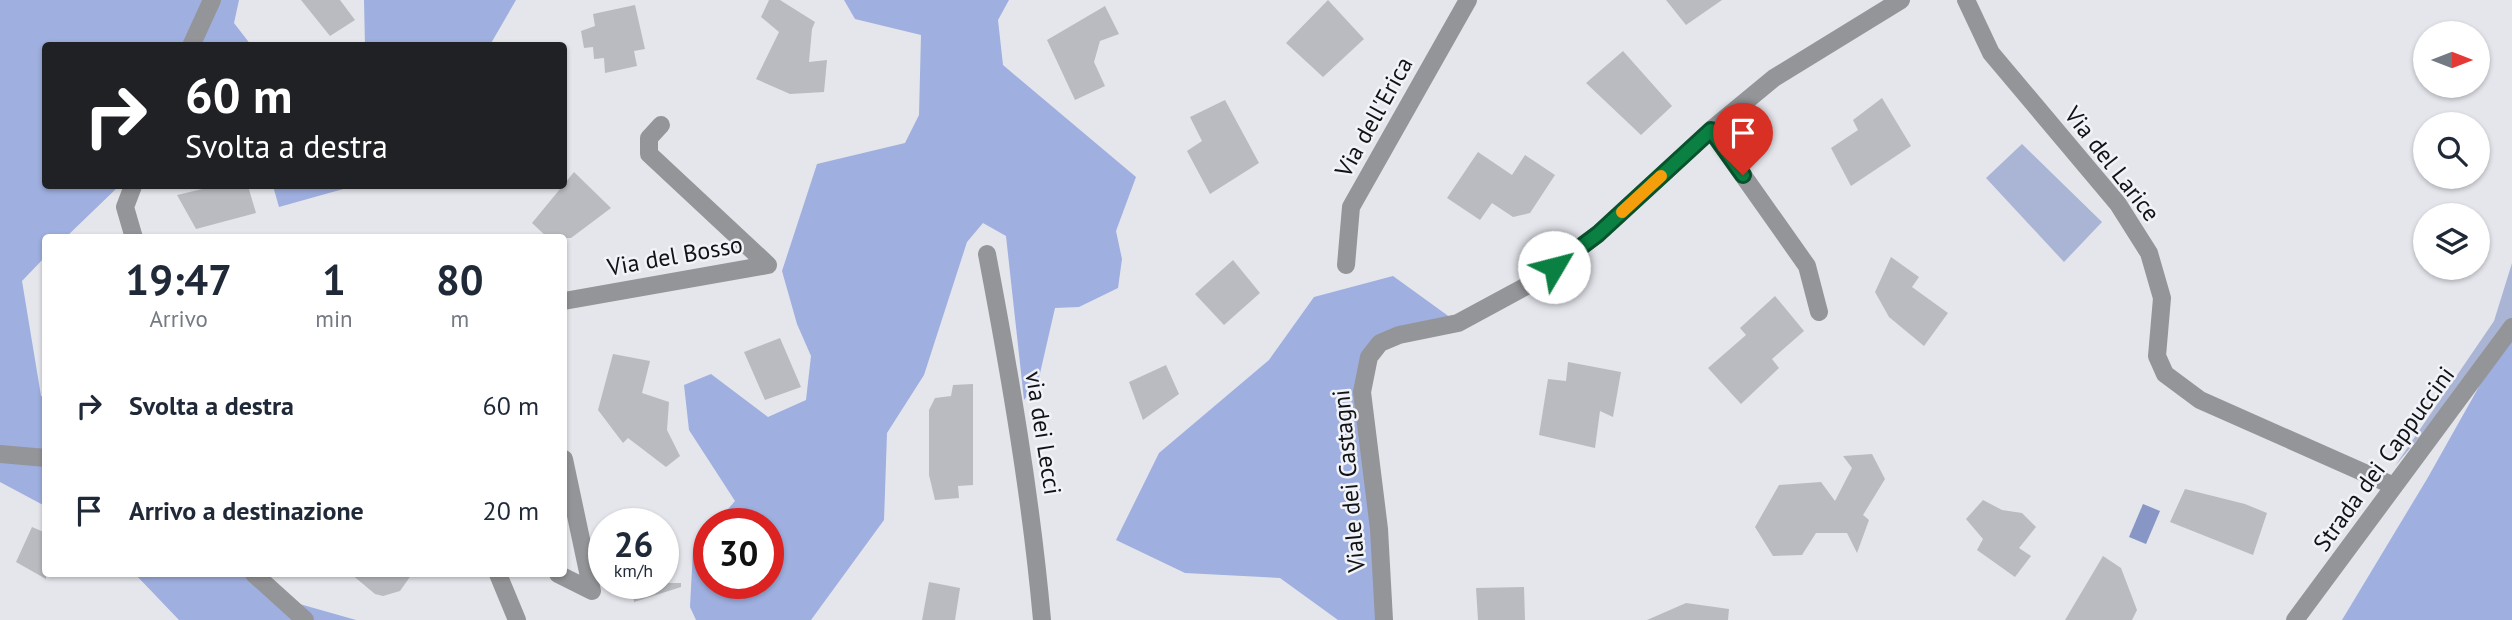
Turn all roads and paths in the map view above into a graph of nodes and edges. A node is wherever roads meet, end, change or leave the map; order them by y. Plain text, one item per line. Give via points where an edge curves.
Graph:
1 (212, 0) edge
2 (1468, 0) edge
3 (1901, 0) edge
4 (1966, 0) edge
5 (193, 42) edge
6 (661, 125) dead end
7 (1711, 130) junction
8 (131, 189) edge
9 (133, 234) edge
10 (987, 254) dead end
11 (1346, 265) dead end
12 (567, 300) edge
13 (1819, 312) dead end
14 (2512, 327) edge
15 (0, 454) edge
16 (42, 458) edge
17 (567, 473) edge
18 (2394, 486) junction
19 (257, 577) edge
20 (279, 577) edge
21 (499, 577) edge
22 (564, 577) edge
23 (282, 599) junction
24 (305, 620) edge
25 (517, 620) edge
26 (1042, 620) edge
27 (1384, 620) edge
28 (2295, 620) edge

1 - 5 street
2 - 11 street, Via dell'Erica via 1351,207
3 - 7 street, Viale dei Castagni via 1774,78
4 - 18 street, Via del Larice via 1991,53 2118,204 2149,253 2162,298 2157,356 2165,374 2200,400
6 - 12 street, Via del Bosso via 649,138 649,154 768,265
7 - 13 street via 1807,266
7 - 27 street, Viale dei Castagni via 1598,234 1532,283 1458,323 1380,343 1369,357 1362,392 1379,529
8 - 9 street via 125,207
10 - 26 street, via dei Lecci via 1007,357
14 - 18 street, Strada dei Cappuccini
15 - 16 street
17 - 22 street via 592,591
18 - 28 street, Strada dei Cappuccini
19 - 23 street
20 - 23 street
21 - 25 street
23 - 24 street

